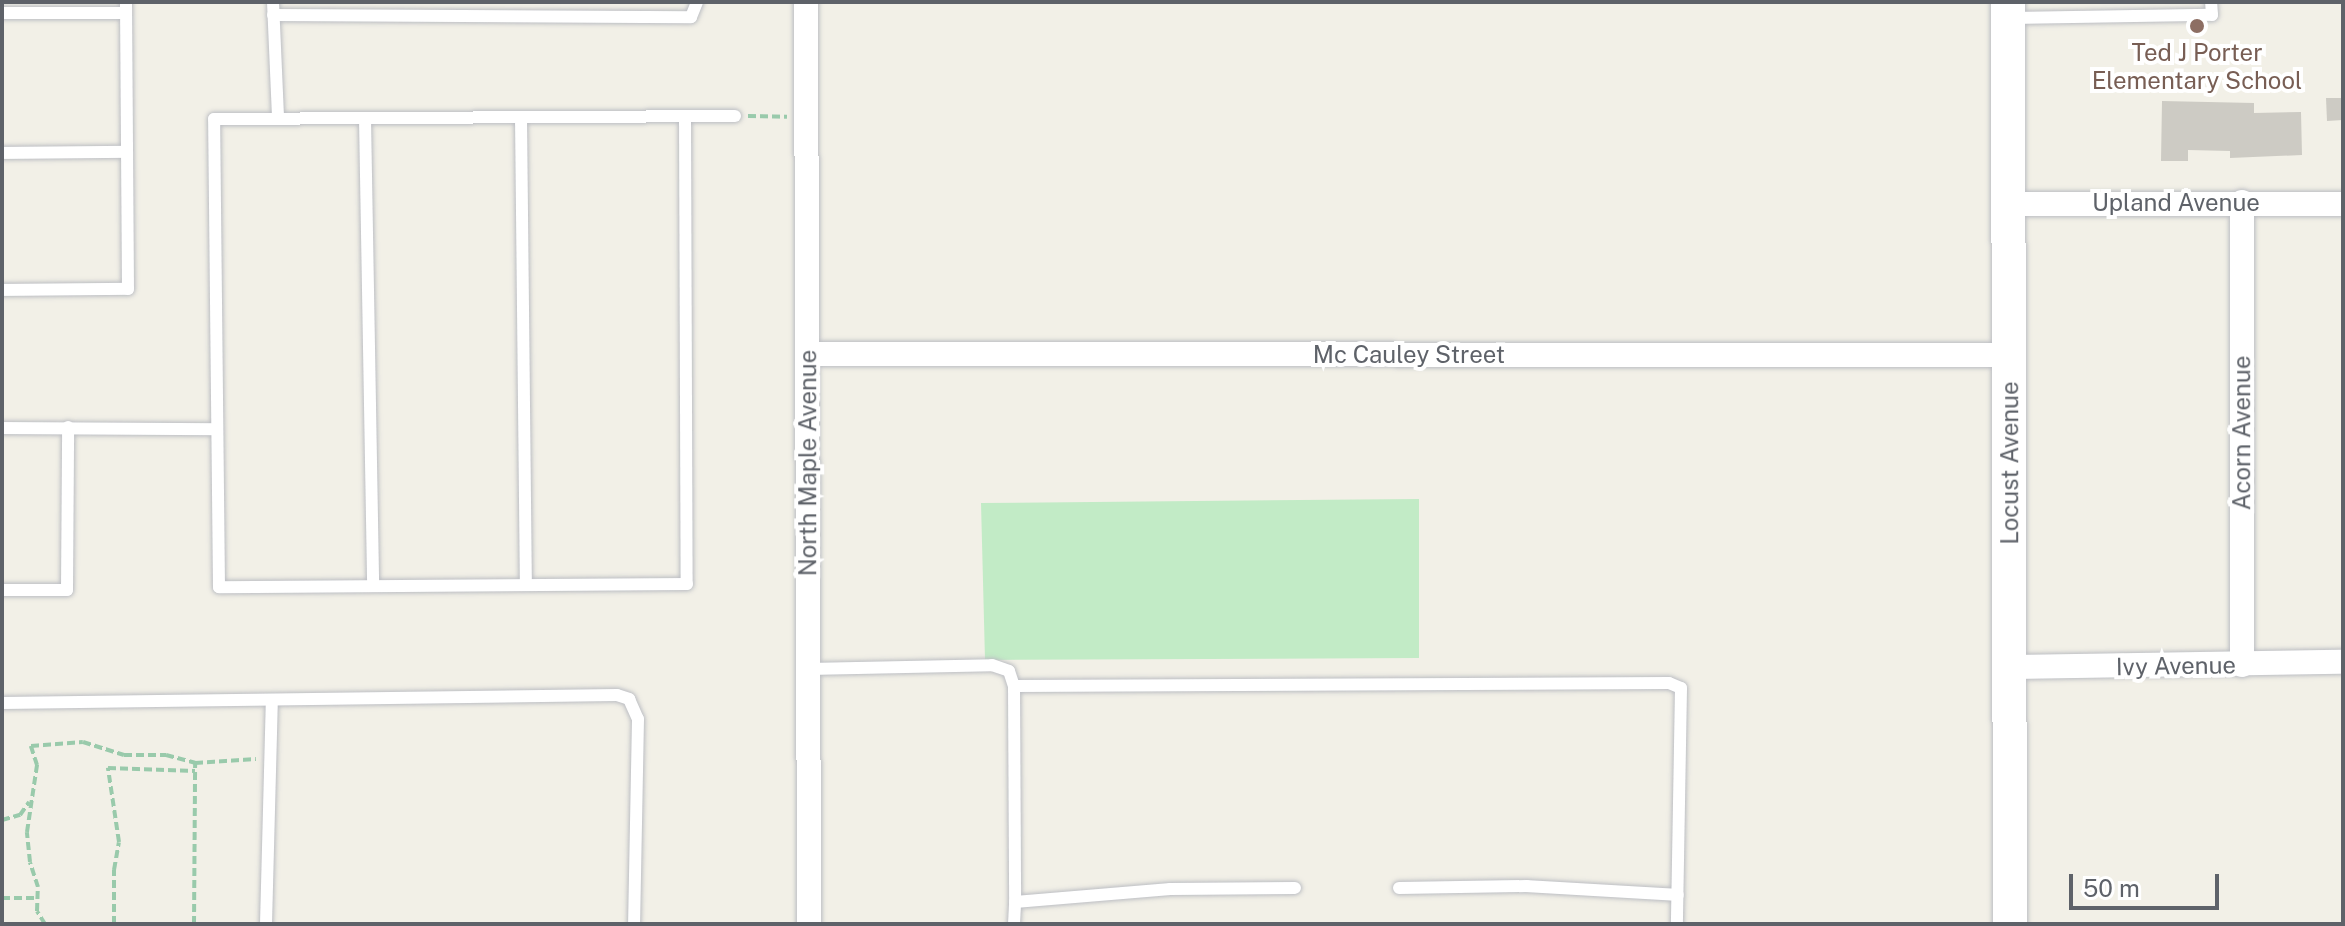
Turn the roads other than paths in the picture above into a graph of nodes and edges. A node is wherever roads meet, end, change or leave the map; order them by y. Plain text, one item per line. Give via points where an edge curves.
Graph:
1 (697, 2) edge
2 (806, 2) edge
3 (2211, 2) edge
4 (126, 8) edge
5 (273, 9) edge
6 (2008, 10) edge
7 (2, 13) edge
8 (685, 116) junction
9 (735, 116) road end
10 (521, 117) junction
11 (278, 118) junction
12 (365, 118) junction
13 (127, 152) junction
14 (2, 153) edge
15 (2242, 202) junction
16 (2010, 204) junction
17 (2343, 204) edge
18 (2, 290) edge
19 (808, 354) junction
20 (2011, 355) junction
21 (68, 427) junction
22 (2, 428) edge
23 (217, 429) junction
24 (526, 585) junction
25 (373, 586) junction
26 (2, 590) edge
27 (2343, 662) edge
28 (2242, 665) junction
29 (2010, 667) junction
30 (808, 669) junction
31 (1014, 686) junction
32 (272, 701) junction
33 (2, 703) edge
34 (1295, 888) dead end
35 (1399, 888) dead end
36 (1678, 895) junction
37 (1015, 902) junction
38 (266, 924) edge
39 (634, 924) edge
40 (809, 924) edge
41 (1014, 924) edge
42 (1677, 924) edge
43 (2010, 924) edge

1 - 5 lane via 691,17
2 - 19 street, North Maple Avenue
3 - 6 lane via 2212,15
4 - 7 lane
4 - 13 lane
5 - 11 lane
6 - 16 street, Locust Avenue
8 - 9 lane
8 - 10 lane
8 - 24 lane via 687,584
10 - 12 lane
10 - 24 lane
11 - 12 lane
11 - 23 lane via 214,119
12 - 25 lane
13 - 14 lane
13 - 18 lane via 128,289
15 - 16 street, Upland Avenue
15 - 17 street, Upland Avenue
15 - 28 street, Acorn Avenue
16 - 20 street, Locust Avenue
19 - 20 street, Mc Cauley Street
19 - 30 street, North Maple Avenue
20 - 29 street, Locust Avenue
21 - 22 lane
21 - 23 lane
21 - 26 lane via 67,590
23 - 25 lane via 219,587
24 - 25 lane
27 - 28 street, Ivy Avenue
28 - 29 street, Ivy Avenue
29 - 43 street, Locust Avenue
30 - 31 lane via 1000,666 1009,671
30 - 40 street, North Maple Avenue
31 - 36 lane via 1669,683 1681,688
31 - 37 lane
32 - 33 lane
32 - 38 lane
32 - 39 lane via 617,695 629,699 638,719
34 - 37 lane via 1170,889
35 - 36 lane via 1527,886
36 - 42 lane
37 - 41 lane

